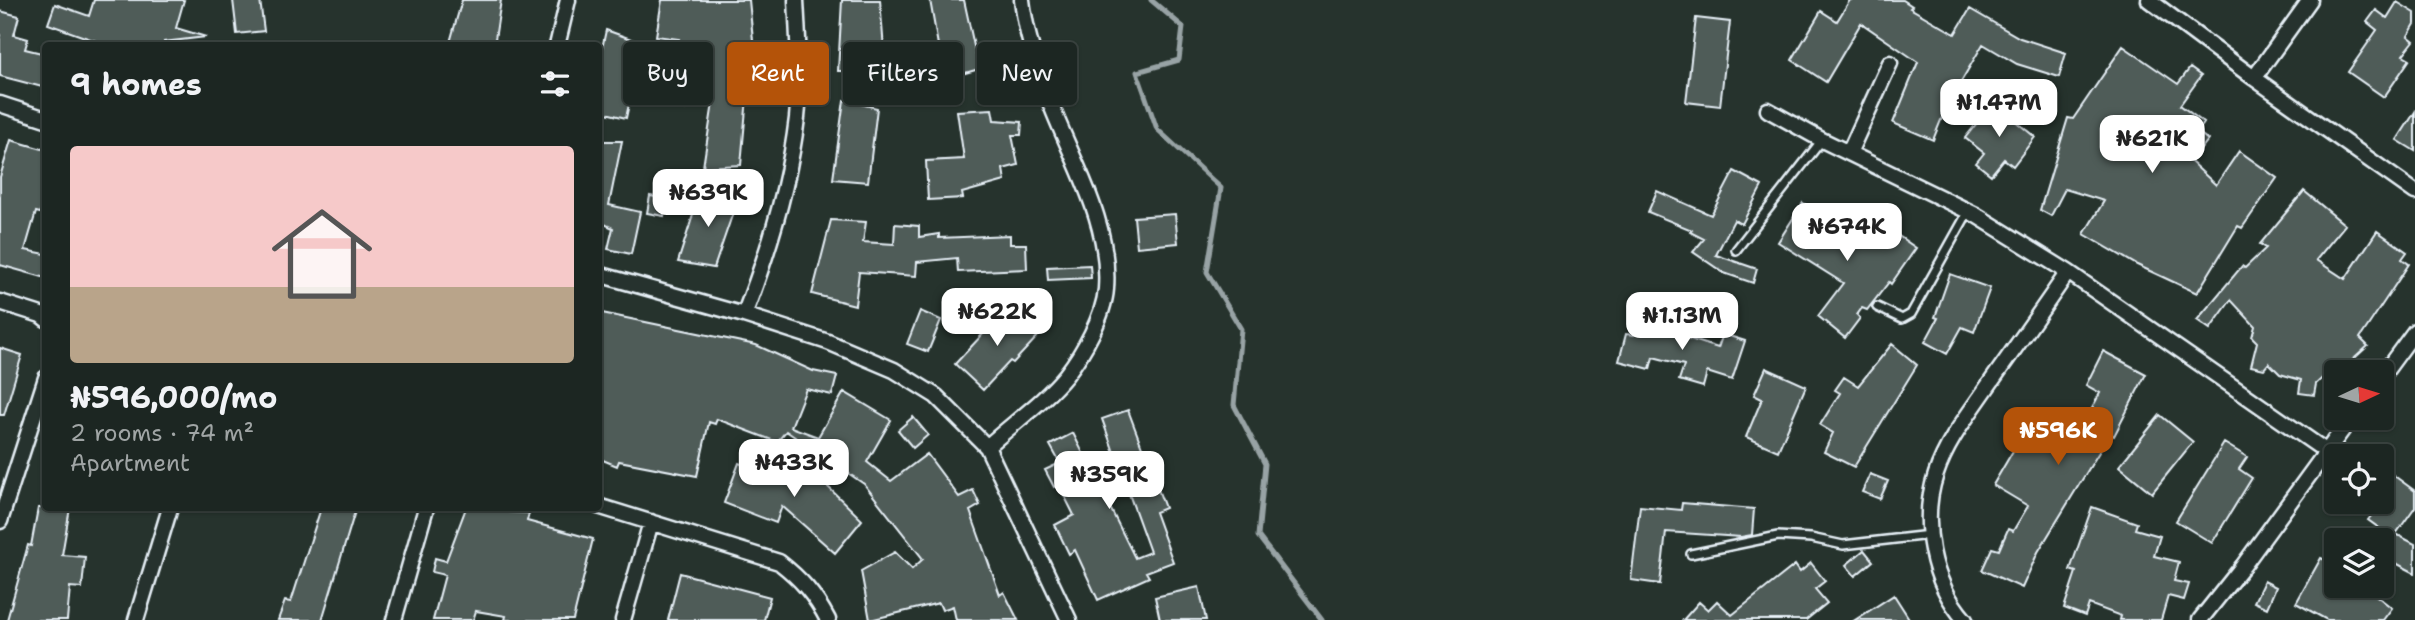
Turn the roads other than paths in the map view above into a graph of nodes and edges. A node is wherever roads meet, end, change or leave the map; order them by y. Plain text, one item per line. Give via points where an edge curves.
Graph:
1 (568, 0) edge
2 (796, 0) edge
3 (1022, 0) edge
4 (2149, 0) edge
5 (2310, 0) edge
6 (558, 42) edge
7 (1890, 63) dead end
8 (2255, 78) junction
9 (0, 104) edge
10 (1768, 110) dead end
11 (42, 118) edge
12 (1822, 140) junction
13 (1849, 153) junction
14 (2415, 192) edge
15 (1969, 211) junction
16 (1736, 250) dead end
17 (2068, 272) junction
18 (602, 275) edge
19 (0, 302) edge
20 (1877, 307) dead end
21 (744, 315) junction
22 (42, 316) edge
23 (2415, 331) edge
24 (2394, 360) edge
25 (42, 391) edge
26 (987, 447) junction
27 (2324, 451) edge
28 (2324, 455) edge
29 (602, 507) edge
30 (169, 511) edge
31 (425, 511) edge
32 (0, 522) edge
33 (651, 522) junction
34 (1930, 535) junction
35 (1692, 554) dead end
36 (136, 620) edge
37 (394, 620) edge
38 (623, 620) edge
39 (828, 620) edge
40 (1069, 620) edge
41 (1965, 620) edge
42 (2200, 620) edge

1 - 6 street
2 - 21 street via 797,117 789,166 767,255
3 - 26 street via 1026,32 1048,98 1104,242 1106,291 1091,338 1065,376
4 - 8 street
5 - 8 street
7 - 13 street
8 - 14 street
9 - 11 street
10 - 12 street
12 - 13 street
12 - 16 lane
13 - 15 street
15 - 17 street
15 - 20 lane via 1911,314 1902,319
17 - 27 street
17 - 34 street via 1953,437 1936,475
18 - 21 street
19 - 22 street
21 - 26 street via 828,342 894,370 936,396
23 - 24 street
25 - 32 street
26 - 40 street
28 - 42 street
29 - 33 street
30 - 36 street
31 - 37 street
33 - 38 street
33 - 39 street via 779,562 801,579
34 - 35 lane via 1843,545 1778,536
34 - 41 street via 1935,565 1954,608

